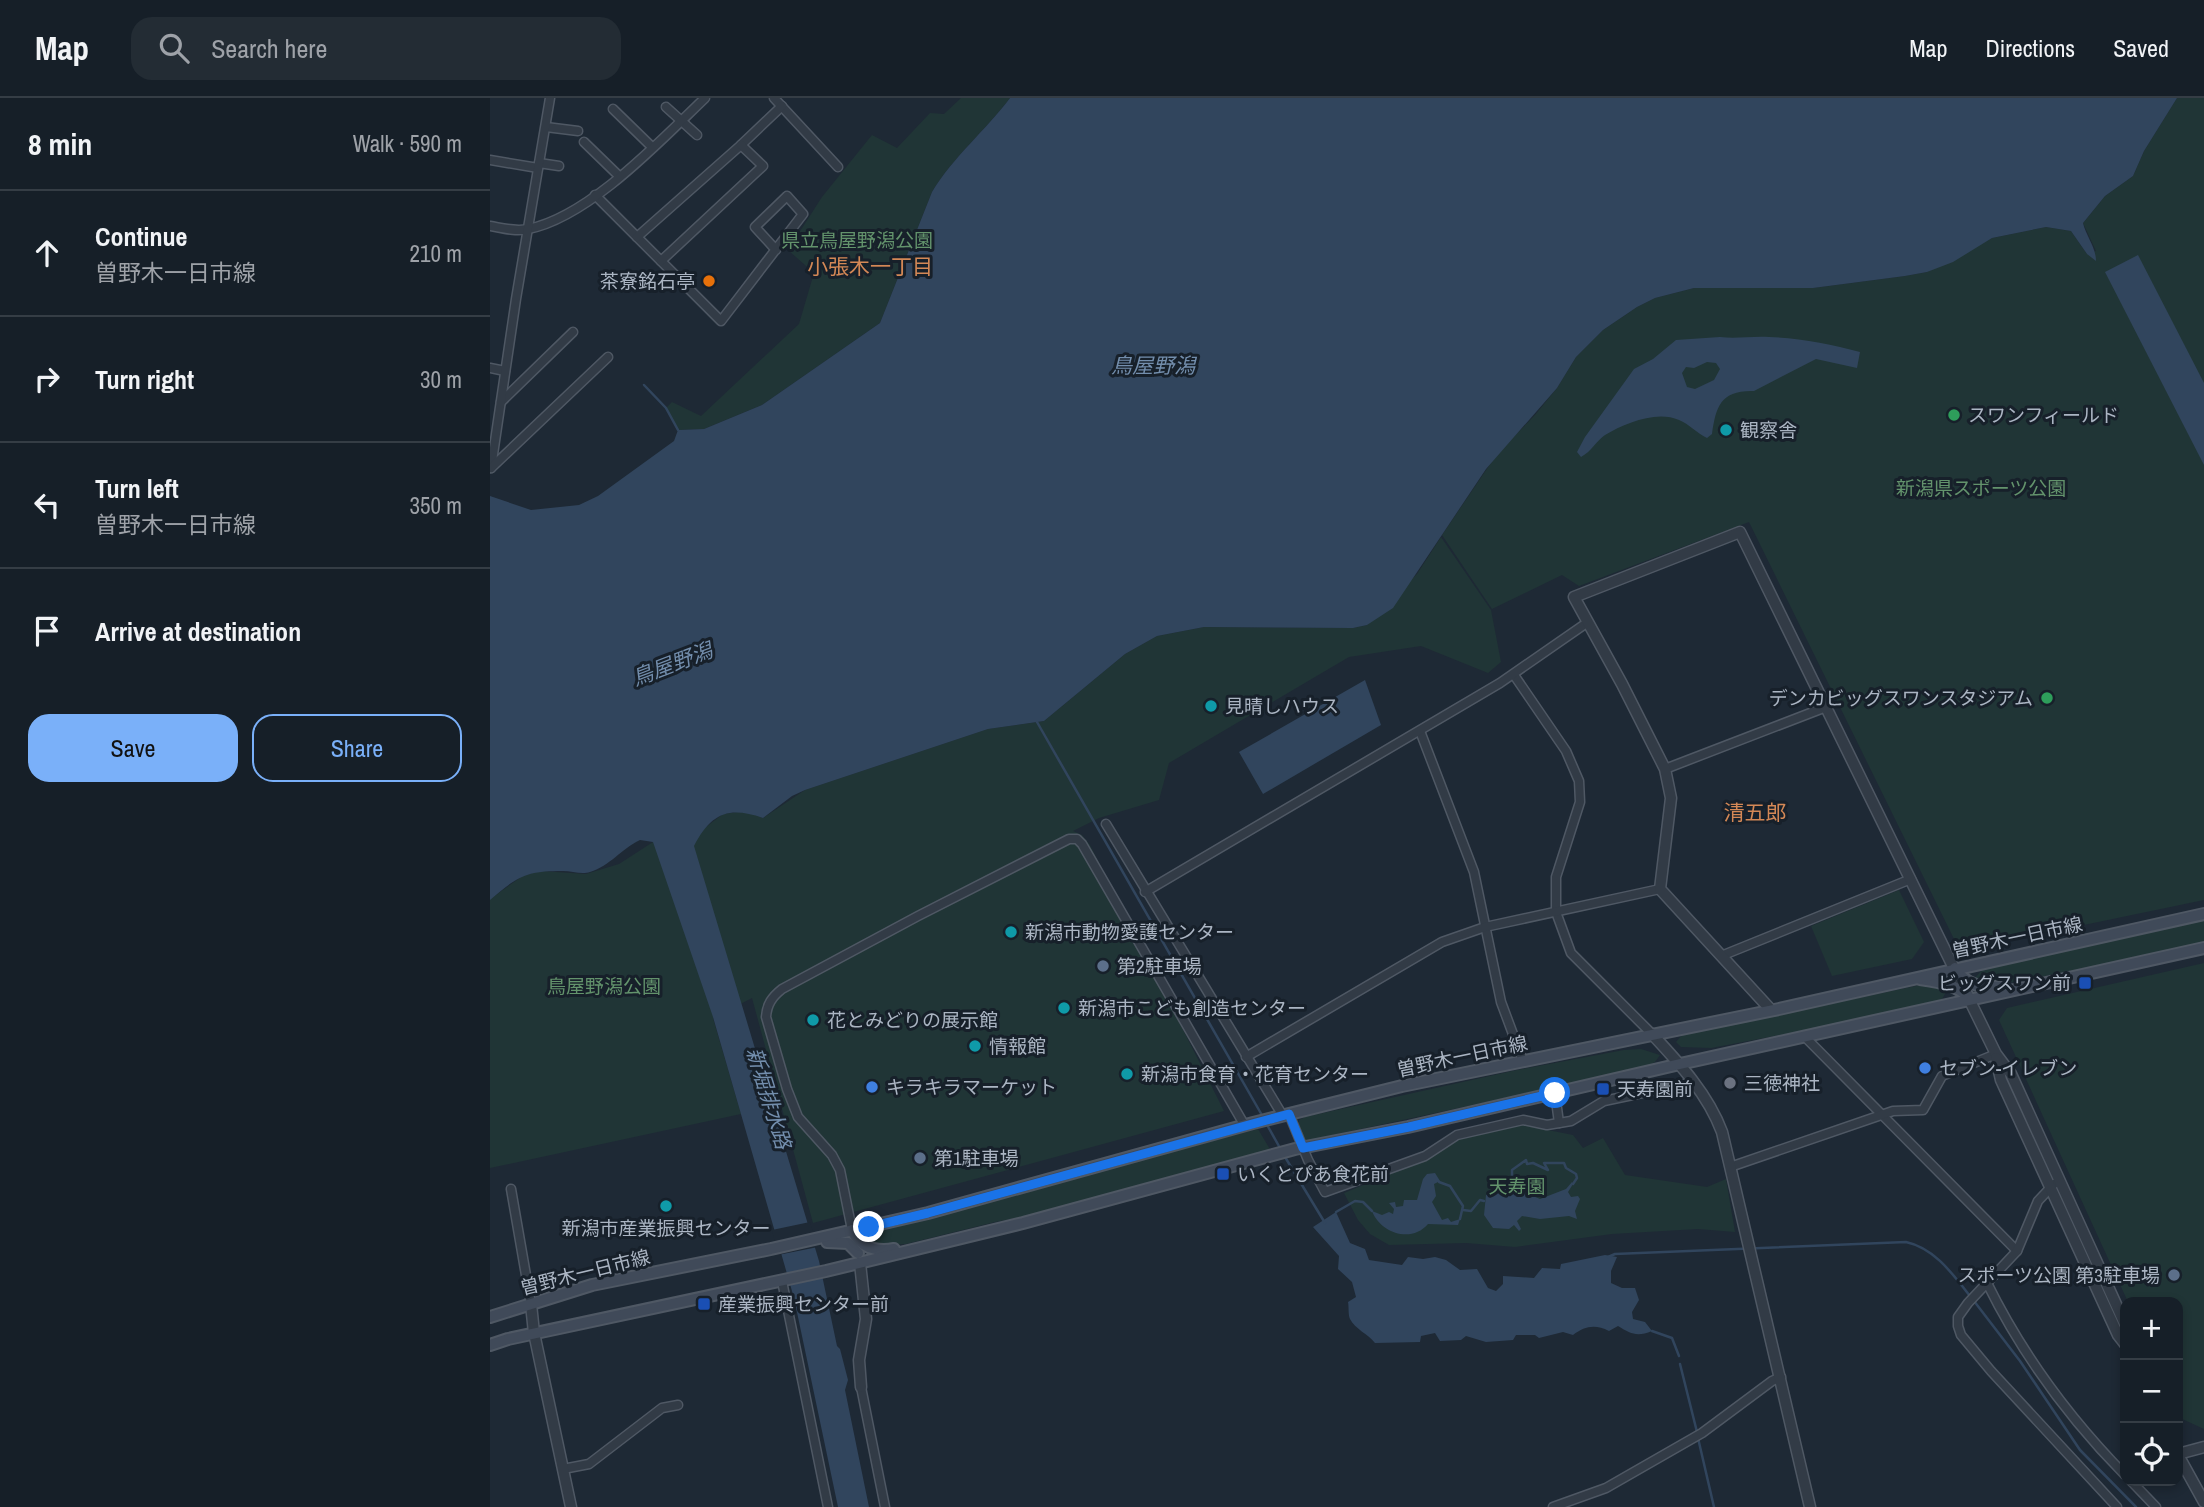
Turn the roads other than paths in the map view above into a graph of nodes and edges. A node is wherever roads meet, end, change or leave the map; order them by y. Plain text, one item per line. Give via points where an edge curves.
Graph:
1 (550, 98) edge
2 (774, 98) edge
3 (701, 99) edge
4 (782, 106) junction
5 (666, 107) dead end
6 (613, 109) dead end
7 (681, 120) junction
8 (546, 127) junction
9 (578, 131) dead end
10 (697, 135) dead end
11 (584, 142) dead end
12 (741, 145) junction
13 (652, 147) junction
14 (490, 160) edge
15 (539, 166) junction
16 (559, 166) dead end
17 (838, 167) dead end
18 (619, 176) junction
19 (595, 195) junction
20 (490, 226) edge
21 (527, 229) junction
22 (637, 237) junction
23 (776, 250) junction
24 (661, 261) junction
25 (573, 332) dead end
26 (608, 357) dead end
27 (490, 368) edge
28 (505, 371) junction
29 (501, 402) junction
30 (1588, 622) junction
31 (1514, 675) junction
32 (1826, 707) junction
33 (1420, 732) junction
34 (1665, 769) junction
35 (1105, 824) dead end
36 (1911, 879) junction
37 (1660, 889) junction
38 (1145, 891) junction
39 (1556, 912) junction
40 (2204, 914) edge
41 (1485, 927) junction
42 (2204, 948) edge
43 (1721, 956) junction
44 (1955, 968) junction
45 (1912, 978) junction
46 (2019, 989) junction
47 (1971, 999) junction
48 (1771, 1010) junction
49 (1651, 1034) junction
50 (1805, 1038) junction
51 (1996, 1054) junction
52 (1246, 1057) junction
53 (1523, 1061) junction
54 (1680, 1064) junction
55 (1694, 1082) junction
56 (1555, 1093) junction
57 (1882, 1115) junction
58 (1283, 1116) junction
59 (1559, 1123) junction
60 (1249, 1125) junction
61 (1299, 1149) junction
62 (1730, 1167) junction
63 (2059, 1179) junction
64 (2050, 1187) junction
65 (510, 1189) dead end
66 (891, 1222) junction
67 (816, 1242) junction
68 (935, 1245) junction
69 (857, 1248) junction
70 (2017, 1251) junction
71 (832, 1270) junction
72 (783, 1281) junction
73 (1986, 1285) junction
74 (531, 1304) junction
75 (2120, 1313) edge
76 (490, 1317) edge
77 (534, 1333) junction
78 (2120, 1338) edge
79 (490, 1345) edge
80 (1781, 1377) junction
81 (861, 1387) joint
82 (678, 1405) dead end
83 (2204, 1447) edge
84 (2183, 1453) edge
85 (2183, 1463) edge
86 (563, 1469) junction
87 (2120, 1470) edge
88 (2136, 1486) edge
89 (2204, 1502) edge
90 (571, 1507) edge
91 (828, 1507) edge
92 (885, 1507) edge
93 (1553, 1507) edge
94 (1810, 1507) edge
95 (2117, 1507) edge
96 (2157, 1507) edge

1 - 8 street
2 - 4 street
3 - 7 street
4 - 12 street
4 - 17 street
5 - 7 street
6 - 13 street
7 - 10 street
7 - 13 street
8 - 9 street
8 - 15 street
11 - 18 street
12 - 22 street
12 - 24 street via 763,166
13 - 18 street
14 - 15 street
15 - 16 street
15 - 21 street
18 - 19 street
19 - 21 street via 570,214
19 - 22 street
20 - 21 street
21 - 28 street
22 - 24 street
23 - 23 street via 803,214 787,196 755,227
23 - 24 street via 721,321
25 - 29 street
26 - 29 street via 491,468
27 - 28 street
28 - 29 street
30 - 31 street
30 - 32 street via 1574,597 1740,532
30 - 34 street
31 - 33 street
31 - 39 street via 1566,751 1578,781 1580,802 1556,877
32 - 34 street
32 - 36 street
33 - 38 street
33 - 41 street via 1474,872
34 - 37 street via 1671,798
35 - 38 street
36 - 43 street
36 - 44 street
37 - 39 street
37 - 43 street
38 - 52 street
39 - 41 street
39 - 49 street via 1571,953
40 - 44 main road, 曽野木一日市線
41 - 52 street via 1443,943
41 - 53 street via 1501,1002
42 - 46 main road, 曽野木一日市線
43 - 48 street
44 - 45 main road, 曽野木一日市線
44 - 46 main road via 1977,986
44 - 47 street
45 - 47 main road via 1947,983
45 - 48 main road, 曽野木一日市線
46 - 47 main road, 曽野木一日市線
47 - 50 main road, 曽野木一日市線
47 - 51 street
48 - 49 main road, 曽野木一日市線
49 - 53 main road, 曽野木一日市線
49 - 54 street
50 - 54 main road, 曽野木一日市線
50 - 57 street
51 - 57 street via 1942,1076 1923,1110
51 - 63 street via 2011,1074
51 - 64 street via 2001,1080
52 - 58 street
53 - 58 main road, 曽野木一日市線
54 - 55 street
54 - 56 main road, 曽野木一日市線
55 - 59 street via 1604,1101
55 - 62 street via 1718,1121
56 - 59 street
56 - 61 main road, 曽野木一日市線
57 - 62 street
57 - 70 street
58 - 60 main road, 曽野木一日市線
58 - 61 street
59 - 61 street via 1524,1120 1457,1135 1425,1156 1325,1192
60 - 66 main road, 曽野木一日市線
60 - 69 street via 1082,844 1069,839 782,989 769,1003 766,1017 793,1106 840,1170
61 - 68 main road, 曽野木一日市線
62 - 80 street
63 - 64 street
63 - 75 street
64 - 70 street via 2038,1201
64 - 78 street
65 - 74 street
66 - 69 main road, 曽野木一日市線
66 - 69 main road
67 - 69 main road, 曽野木一日市線
67 - 69 main road via 843,1241
67 - 74 main road, 曽野木一日市線 via 592,1285
68 - 69 main road, 曽野木一日市線
68 - 69 main road
69 - 71 main road, 曽野木一日市線
69 - 71 main road
69 - 81 street via 866,1318 859,1360
70 - 73 street
71 - 72 main road, 曽野木一日市線
72 - 77 main road, 曽野木一日市線
72 - 91 street
73 - 87 street via 2053,1392
73 - 95 street via 1958,1317 1961,1335
74 - 76 main road, 曽野木一日市線
74 - 77 street
77 - 79 main road, 曽野木一日市線
77 - 86 street
80 - 93 street via 1702,1433 1605,1488
80 - 94 street
81 - 92 street
82 - 86 street via 662,1408 589,1464
83 - 84 street
85 - 89 street
86 - 90 street
88 - 96 street

